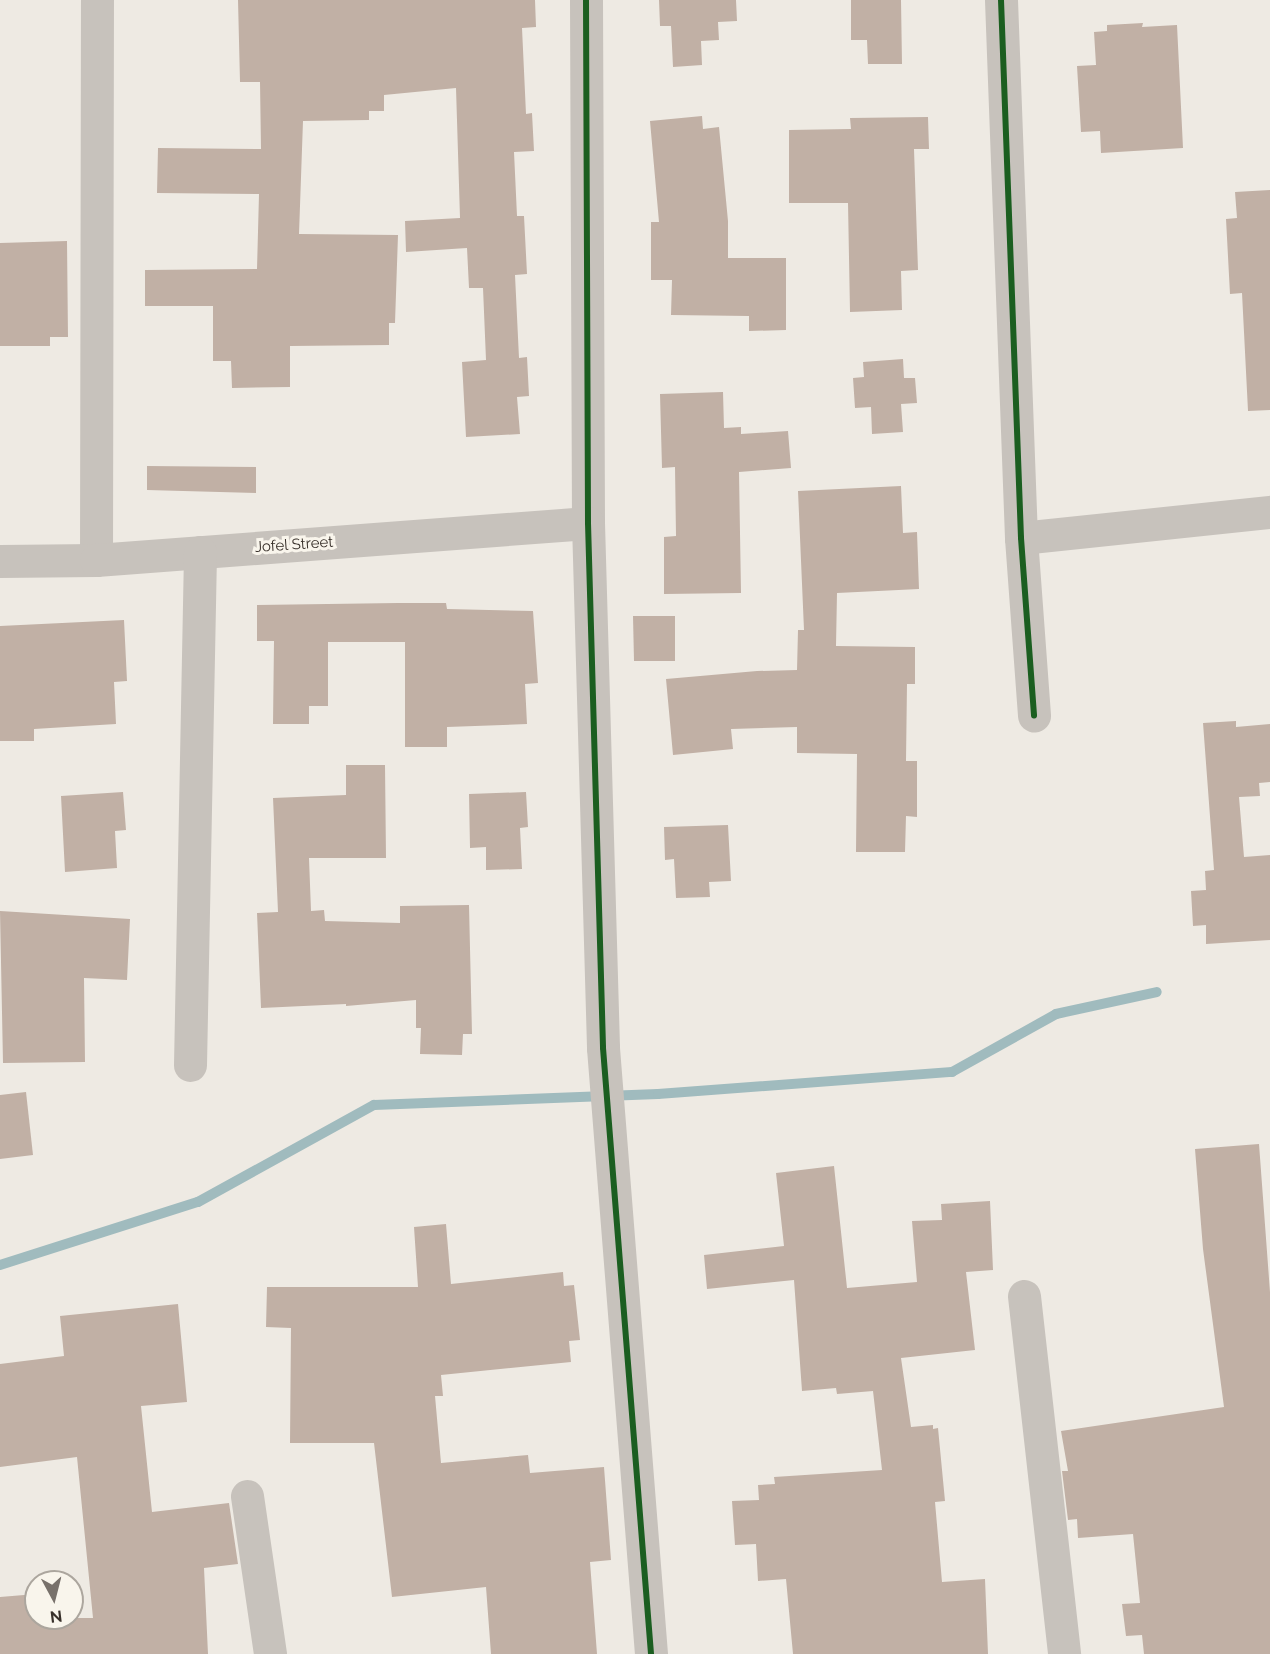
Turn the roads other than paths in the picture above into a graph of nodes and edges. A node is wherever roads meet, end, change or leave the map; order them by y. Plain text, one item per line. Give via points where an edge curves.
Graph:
1 (97, 0) edge
2 (586, 0) edge
3 (1002, 0) edge
4 (1270, 512) edge
5 (588, 523) junction
6 (1021, 538) junction
7 (200, 552) junction
8 (96, 560) junction
9 (0, 561) edge
10 (1034, 716) dead end
11 (190, 1065) dead end
12 (1024, 1296) dead end
13 (247, 1496) dead end
14 (270, 1654) edge
15 (651, 1654) edge
16 (1064, 1654) edge

1 - 8 street
2 - 5 street
3 - 6 street
4 - 6 street
5 - 7 street, Jofel Street
5 - 15 street via 603,1048
6 - 10 street
7 - 8 street, Jofel Street
7 - 11 street
8 - 9 street, Jofel Street
12 - 16 street
13 - 14 street

